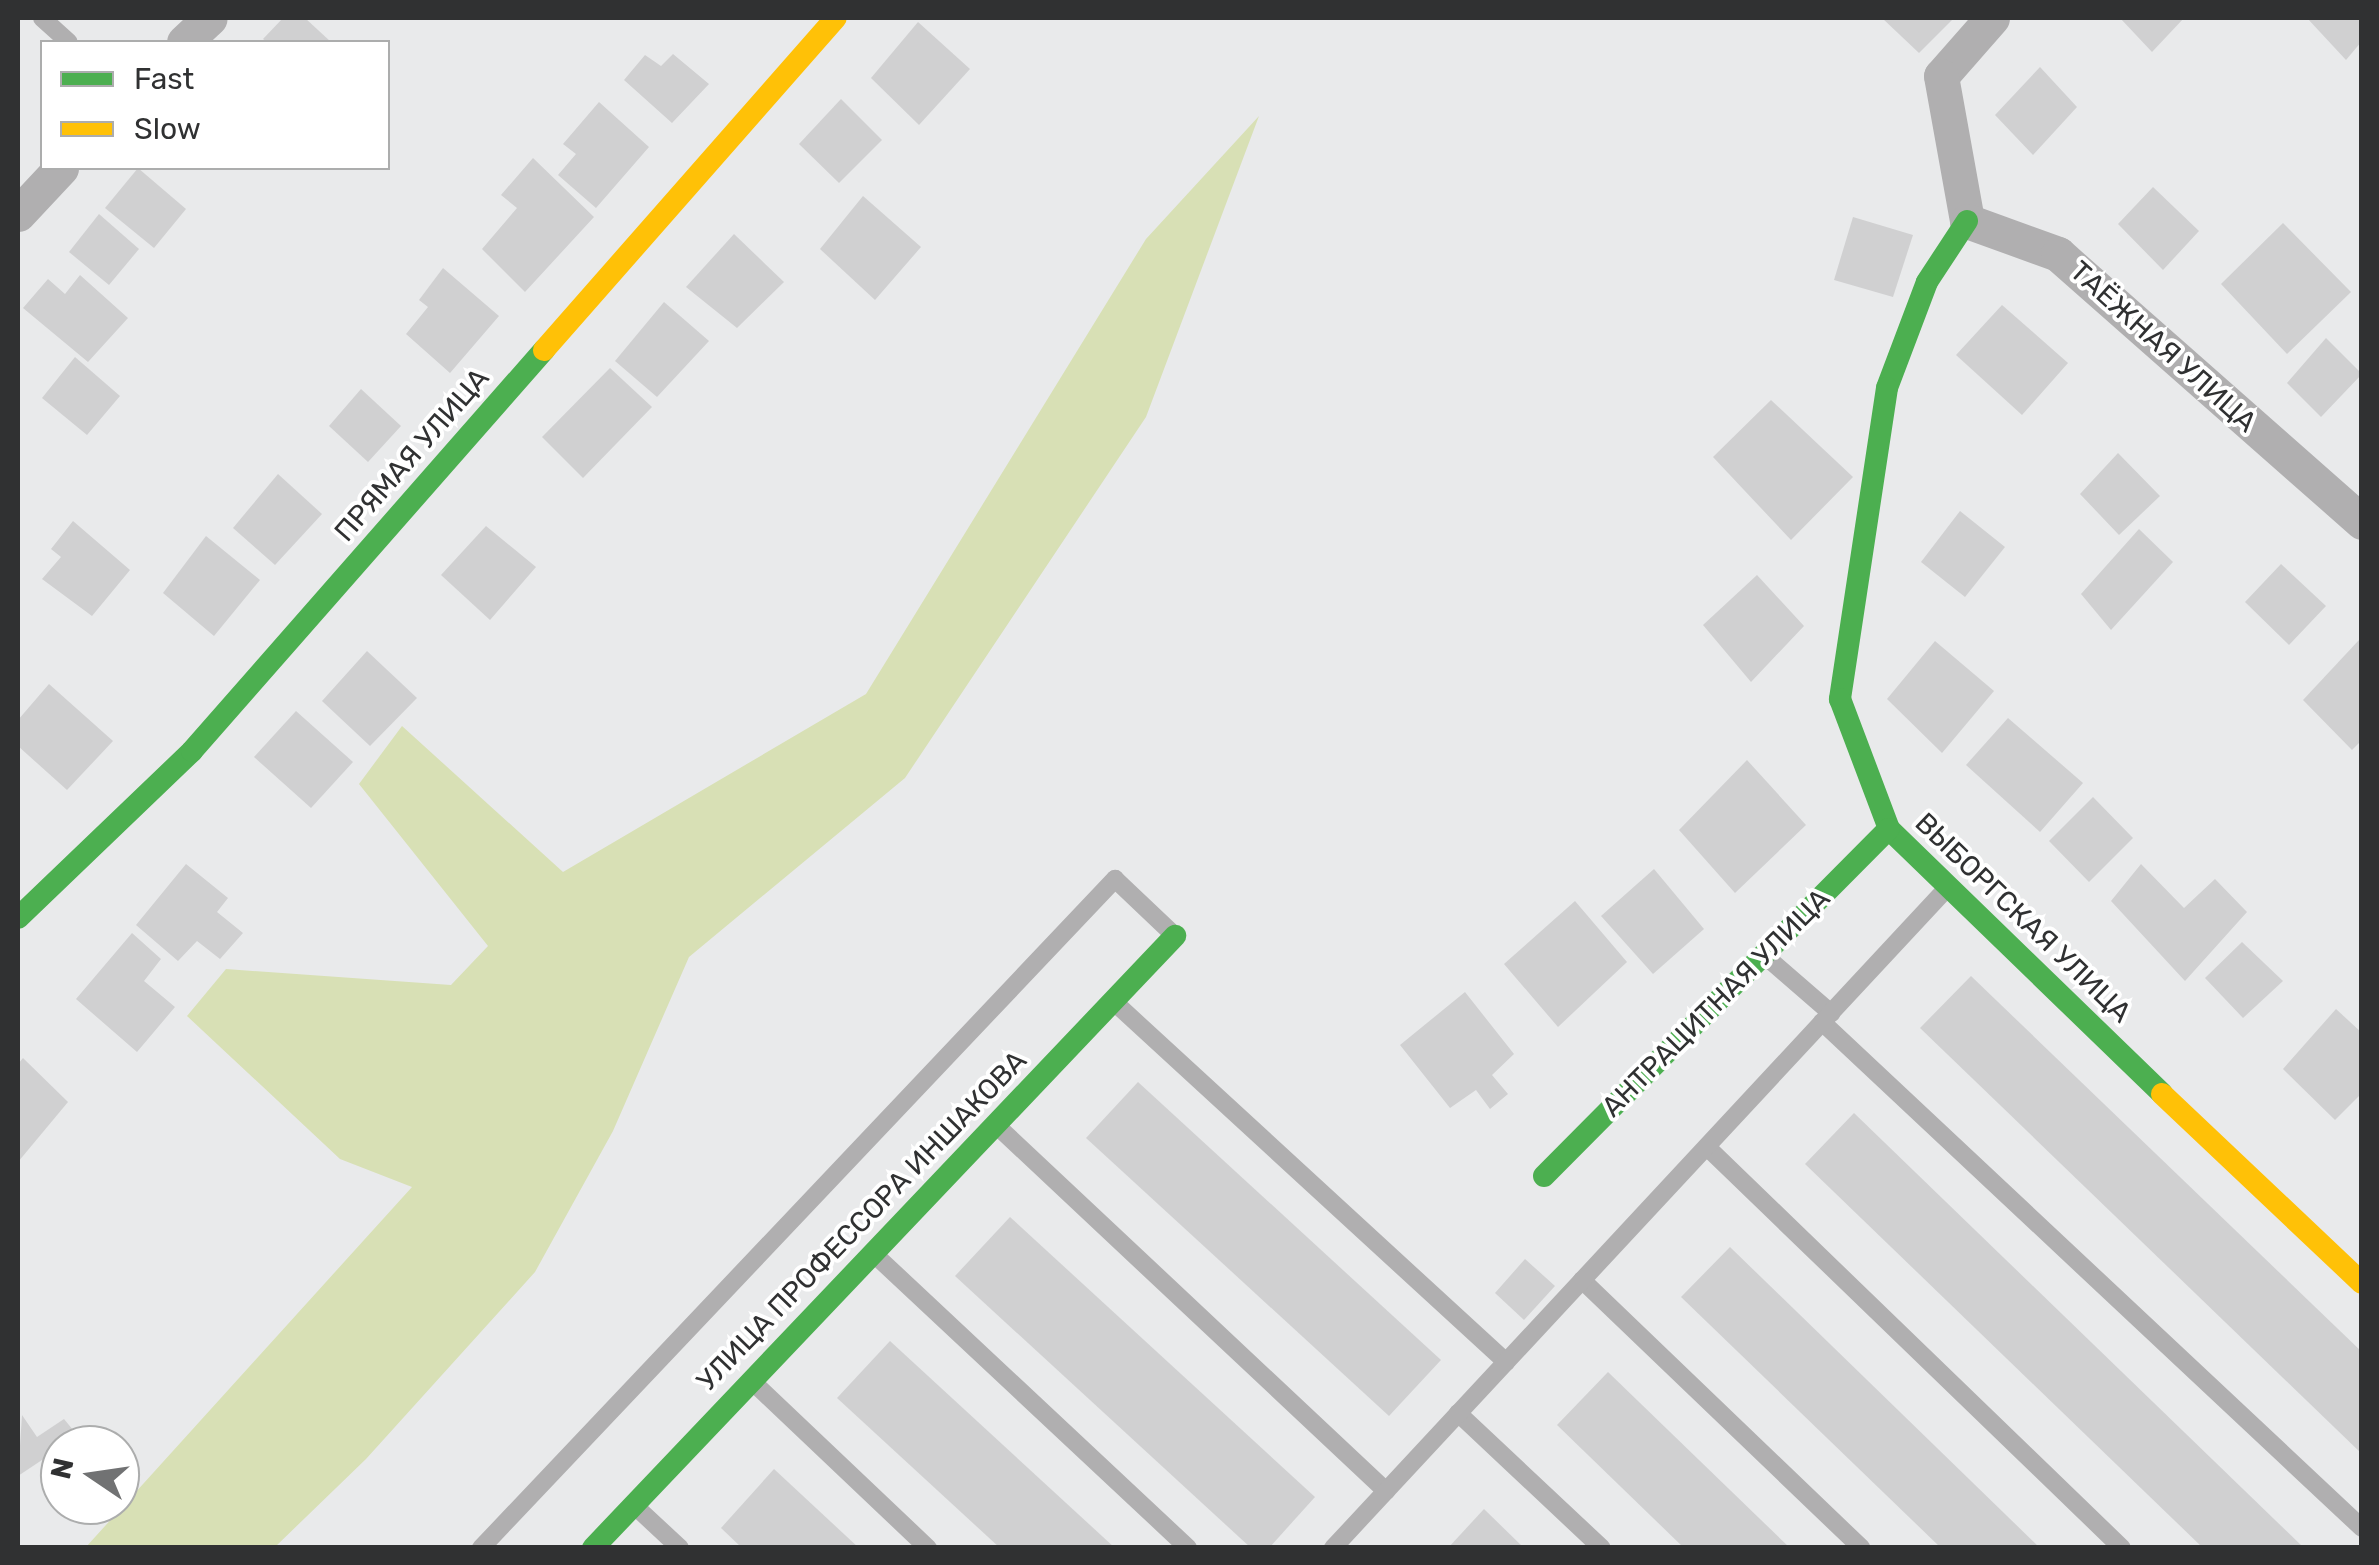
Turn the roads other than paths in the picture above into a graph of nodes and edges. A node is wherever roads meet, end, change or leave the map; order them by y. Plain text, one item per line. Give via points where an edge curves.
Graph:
1 (42, 18) edge
2 (836, 18) edge
3 (1992, 18) edge
4 (68, 40) edge
5 (59, 170) edge
6 (18, 214) edge
7 (1966, 221) junction
8 (2362, 522) edge
9 (1889, 829) junction
10 (1946, 890) junction
11 (18, 918) edge
12 (1175, 936) joint
13 (1764, 954) junction
14 (1113, 1001) junction
15 (1827, 1018) junction
16 (996, 1124) junction
17 (1707, 1147) junction
18 (1544, 1176) dead end
19 (873, 1253) junction
20 (1582, 1280) junction
21 (2362, 1283) edge
22 (1506, 1362) junction
23 (751, 1381) junction
24 (1458, 1413) junction
25 (1386, 1490) junction
26 (634, 1505) junction
27 (2362, 1528) edge
28 (481, 1548) edge
29 (594, 1548) edge
30 (680, 1548) edge
31 (928, 1548) edge
32 (1188, 1548) edge
33 (1333, 1548) edge
34 (1602, 1548) edge
35 (1861, 1548) edge
36 (2122, 1548) edge

1 - 4 lane
2 - 11 street, ПРЯМАЯ УЛИЦА via 192,751
3 - 7 street via 1940,76
5 - 6 street
7 - 8 street, ТАЁЖНАЯ УЛИЦА via 2058,254
7 - 9 street, ВЫБОРГСКАЯ УЛИЦА via 1927,282 1887,388 1840,699
9 - 10 street, ВЫБОРГСКАЯ УЛИЦА
9 - 13 street, АНТРАЦИТНАЯ УЛИЦА
10 - 15 lane
10 - 21 street, ВЫБОРГСКАЯ УЛИЦА
12 - 14 street, УЛИЦА ПРОФЕССОРА ИНШАКОВА
12 - 28 lane via 1115,879
13 - 15 lane
13 - 18 street, АНТРАЦИТНАЯ УЛИЦА
14 - 16 street, УЛИЦА ПРОФЕССОРА ИНШАКОВА
14 - 22 lane
15 - 17 lane
15 - 27 lane
16 - 19 street, УЛИЦА ПРОФЕССОРА ИНШАКОВА
16 - 25 lane
17 - 20 lane
17 - 36 lane
19 - 23 street, УЛИЦА ПРОФЕССОРА ИНШАКОВА
19 - 32 lane
20 - 22 lane
20 - 35 lane
22 - 24 lane
23 - 26 street, УЛИЦА ПРОФЕССОРА ИНШАКОВА
23 - 31 lane
24 - 25 lane
24 - 34 lane
25 - 33 lane
26 - 29 street, УЛИЦА ПРОФЕССОРА ИНШАКОВА
26 - 30 lane

